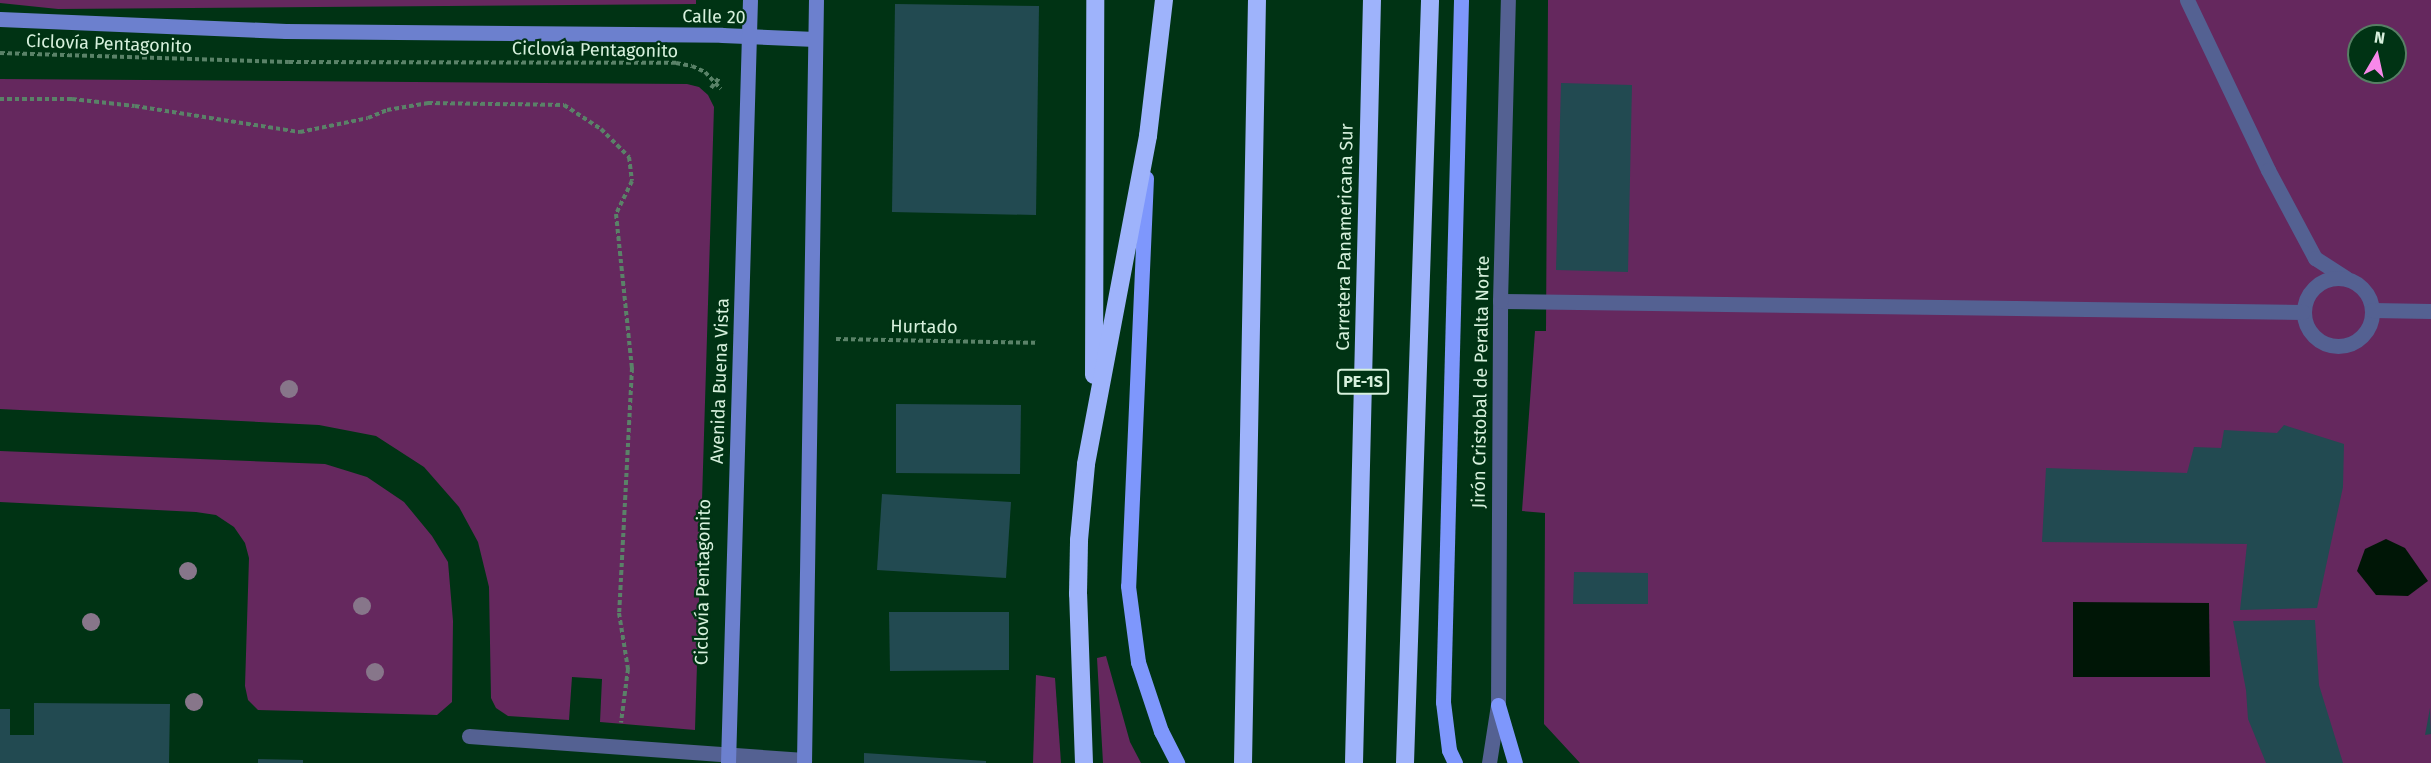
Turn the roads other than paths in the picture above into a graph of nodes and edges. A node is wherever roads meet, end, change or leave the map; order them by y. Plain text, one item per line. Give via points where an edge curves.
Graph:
1 (750, 0) edge
2 (816, 0) edge
3 (1095, 0) edge
4 (1164, 0) edge
5 (1257, 0) edge
6 (1372, 0) edge
7 (1430, 0) edge
8 (1461, 0) edge
9 (1508, 0) edge
10 (2187, 0) edge
11 (0, 19) edge
12 (750, 37) junction
13 (815, 39) junction
14 (1148, 136) junction
15 (2346, 278) junction
16 (1500, 301) junction
17 (2372, 310) junction
18 (2431, 311) edge
19 (2303, 312) junction
20 (1094, 416) junction
21 (1498, 705) junction
22 (469, 736) dead end
23 (728, 759) edge
24 (804, 761) edge
25 (1084, 763) edge
26 (1177, 763) edge
27 (1243, 763) edge
28 (1354, 763) edge
29 (1405, 763) edge
30 (1455, 763) edge
31 (1489, 763) edge
32 (1515, 763) edge

1 - 12 main road, Avenida Buena Vista
2 - 13 main road
3 - 20 highway
4 - 14 highway
5 - 27 highway
6 - 28 highway, Carretera Panamericana Sur / PE-1S
7 - 29 highway
8 - 30 main road via 1443,702 1449,750
9 - 16 street, Jirón Cristobal de Peralta Norte
10 - 15 street via 2315,258
11 - 12 main road, Calle 20 via 286,31
12 - 13 main road, Calle 20
12 - 23 main road, Avenida Buena Vista
13 - 24 main road
14 - 20 highway
14 - 26 main road via 1128,586 1138,662 1161,731
15 - 17 street via 2364,290
15 - 19 street via 2316,285 2304,301
16 - 19 street
16 - 21 street, Jirón Cristobal de Peralta Norte
17 - 18 street
17 - 19 street via 2367,330 2341,346 2319,341 2305,323
20 - 25 highway via 1078,540
21 - 31 street, Jirón Cristobal de Peralta Norte
21 - 32 main road
22 - 23 street
23 - 24 street

